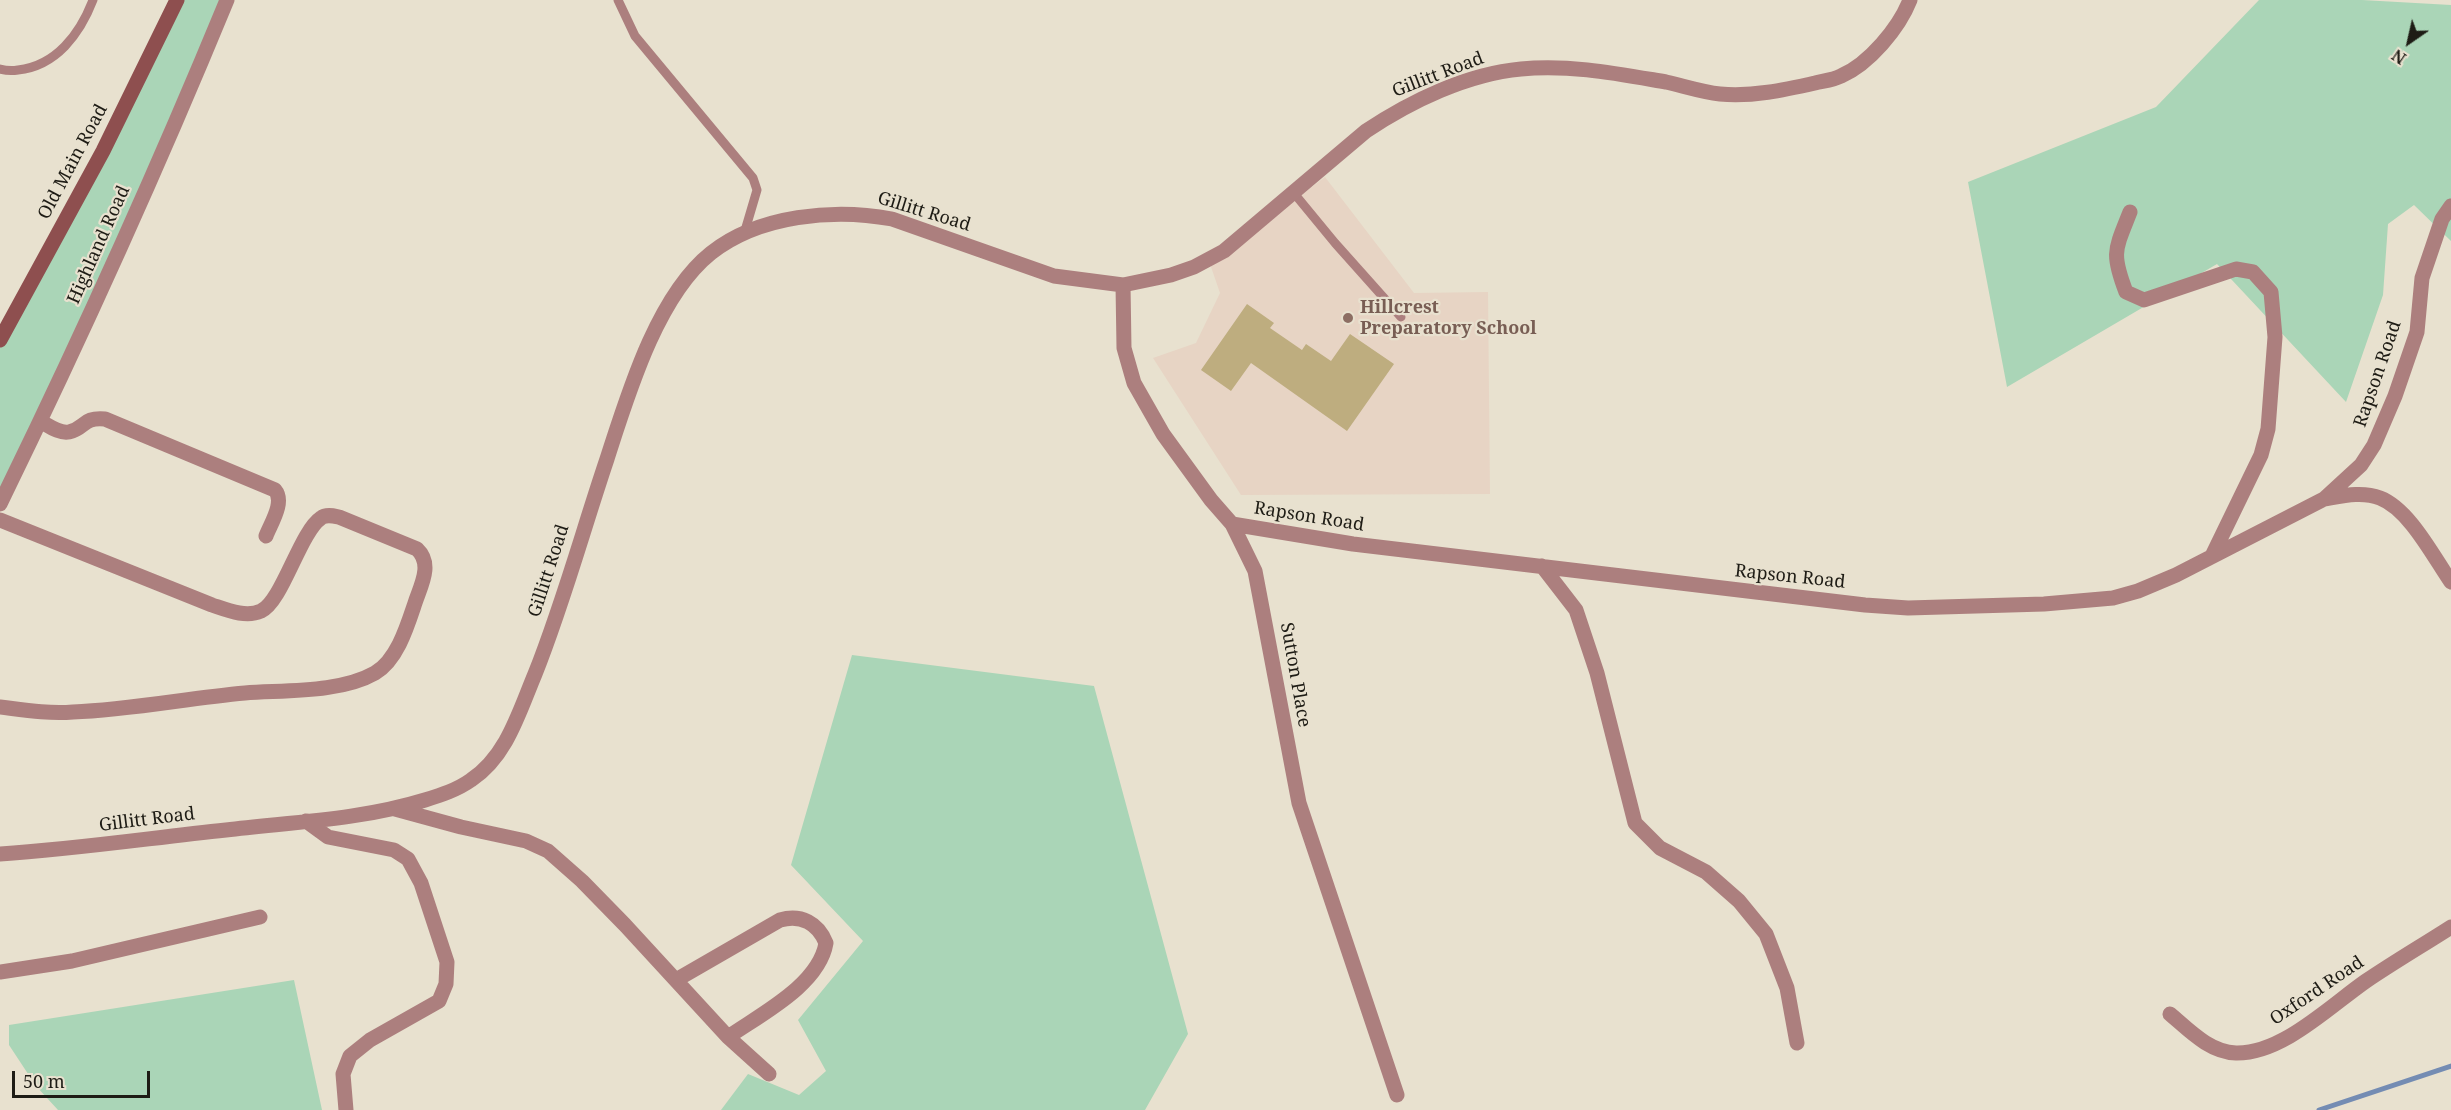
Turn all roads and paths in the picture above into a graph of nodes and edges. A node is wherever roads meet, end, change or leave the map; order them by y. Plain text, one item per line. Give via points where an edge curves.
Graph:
1 (93, 0) edge
2 (177, 0) edge
3 (227, 0) edge
4 (618, 0) edge
5 (1910, 0) edge
6 (0, 69) edge
7 (1293, 192) junction
8 (2451, 206) edge
9 (2130, 212) dead end
10 (744, 234) junction
11 (1123, 285) junction
12 (1401, 317) dead end
13 (0, 340) edge
14 (40, 421) junction
15 (2324, 499) junction
16 (0, 504) edge
17 (0, 520) edge
18 (1232, 524) junction
19 (266, 536) dead end
20 (2212, 556) junction
21 (1542, 566) junction
22 (2451, 582) edge
23 (0, 707) edge
24 (395, 809) junction
25 (306, 821) junction
26 (0, 854) edge
27 (260, 918) dead end
28 (2451, 927) edge
29 (0, 972) edge
30 (676, 980) junction
31 (2170, 1014) dead end
32 (728, 1038) junction
33 (1797, 1043) dead end
34 (769, 1074) dead end
35 (1396, 1095) dead end
36 (346, 1110) edge

1 - 6 lane via 75,35 56,56 33,68
2 - 13 main road, Old Main Road via 103,152
3 - 14 street, Highland Road via 187,98
4 - 10 lane via 635,36 753,178 757,190
5 - 7 street, Gillitt Road via 1899,24 1884,42 1842,76 1765,94 1720,94 1667,82 1547,67 1490,74 1412,103 1386,118
7 - 11 street, Gillitt Road via 1224,251 1171,275
7 - 12 lane
8 - 15 street, Rapson Road via 2442,219 2422,278 2417,332 2374,445 2361,465
9 - 20 street via 2115,252 2126,292 2144,300 2236,269 2253,272 2271,292 2275,337 2268,429 2261,455
10 - 11 street, Gillitt Road via 812,214 868,214 1054,276
10 - 24 street, Gillitt Road via 710,254 679,287 658,325 619,423 541,658 510,736 491,763 471,780 453,791
11 - 18 street, Sutton Place via 1124,348 1134,383 1164,434
14 - 16 street, Highland Road
14 - 19 street via 68,432 92,418 105,419 275,490 279,501
15 - 20 street, Rapson Road
15 - 22 street, Rapson Road via 2357,494 2379,498 2401,512
17 - 23 street via 212,605 243,613 266,609 304,542 321,518 327,516 339,517 417,549 426,567 392,658 375,673 352,682 72,712
18 - 21 street, Rapson Road via 1353,544
18 - 35 street, Sutton Place via 1255,571 1299,803
20 - 21 street, Rapson Road via 2138,591 2113,598 2053,604 1908,608
21 - 33 street via 1576,610 1598,673 1635,823 1660,848 1706,872 1739,901 1766,934 1787,988
24 - 25 street, Gillitt Road
24 - 30 street via 526,841 548,851 590,889
25 - 26 street, Gillitt Road
25 - 36 street via 328,837 394,850 408,859 421,883 447,962 446,984 439,1001 370,1040 350,1056 342,1074
27 - 29 street via 72,961
28 - 31 street, Oxford Road via 2296,1032 2251,1052 2218,1049 2199,1039
30 - 32 street
30 - 32 street via 780,920 802,919 820,930 826,942 815,970 796,989
32 - 34 street

